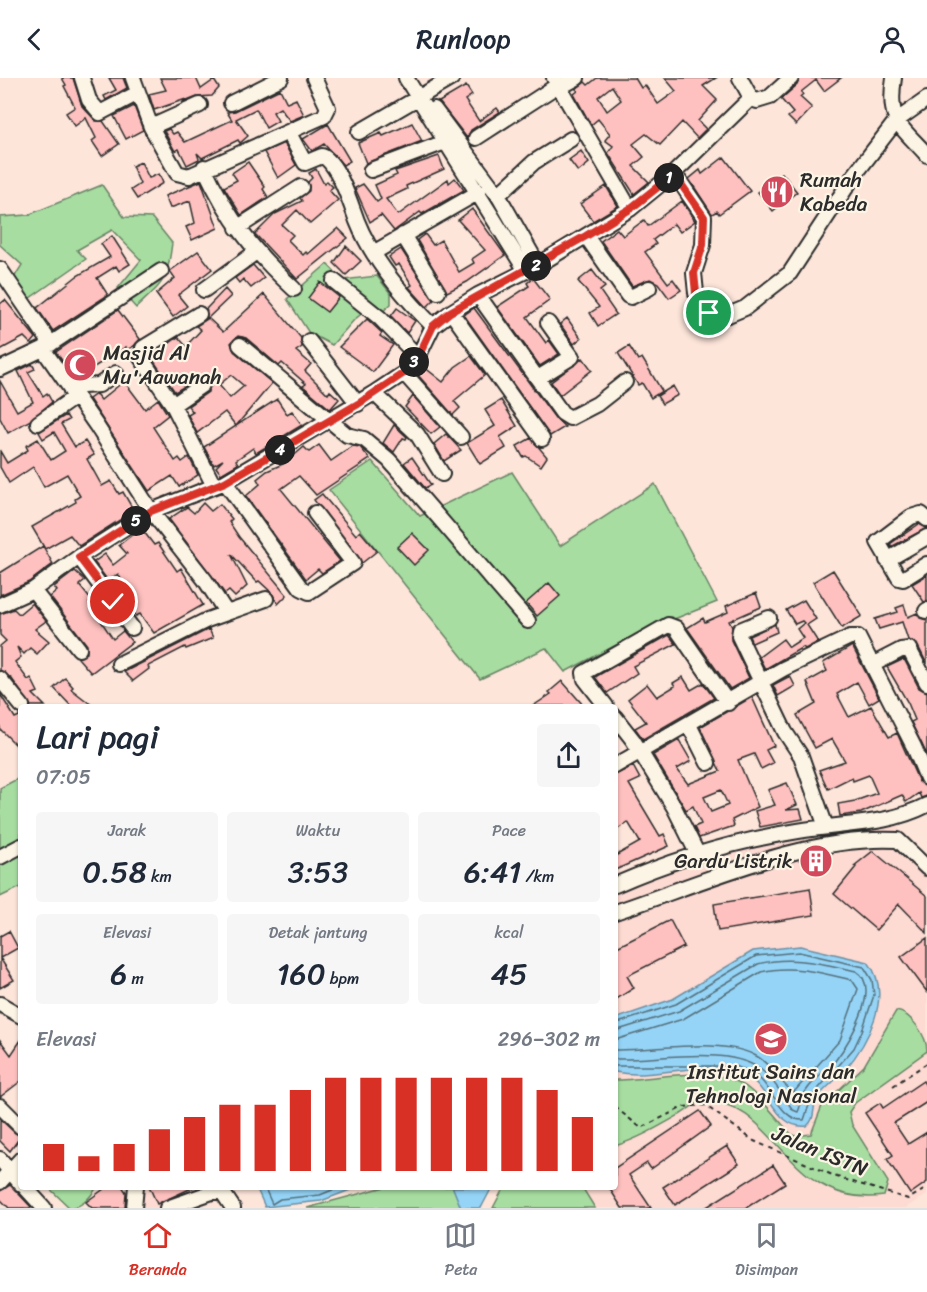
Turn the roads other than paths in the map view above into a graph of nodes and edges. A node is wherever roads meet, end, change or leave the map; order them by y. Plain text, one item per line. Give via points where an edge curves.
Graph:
1 (82, 78) edge
2 (133, 78) edge
3 (281, 78) edge
4 (314, 78) edge
5 (406, 78) edge
6 (452, 78) edge
7 (577, 78) edge
8 (740, 78) edge
9 (791, 78) edge
10 (894, 78) edge
11 (556, 81) edge
12 (138, 93) junction
13 (418, 99) junction
14 (751, 99) junction
15 (927, 99) edge
16 (231, 103) dead end
17 (200, 105) dead end
18 (434, 109) dead end
19 (896, 121) junction
20 (151, 127) junction
21 (359, 132) dead end
22 (289, 133) junction
23 (476, 138) dead end
24 (571, 139) dead end
25 (445, 142) junction
26 (927, 155) edge
27 (204, 167) junction
28 (371, 170) dead end
29 (674, 174) junction
30 (301, 187) dead end
31 (479, 192) junction
32 (498, 195) junction
33 (630, 209) junction
34 (237, 228) junction
35 (404, 235) junction
36 (586, 236) junction
37 (380, 249) dead end
38 (256, 252) junction
39 (0, 268) edge
40 (532, 268) junction
41 (161, 271) dead end
42 (334, 282) dead end
43 (649, 288) dead end
44 (294, 289) dead end
45 (204, 290) dead end
46 (438, 292) dead end
47 (478, 295) junction
48 (450, 312) junction
49 (199, 314) dead end
50 (548, 323) dead end
51 (433, 326) junction
52 (309, 341) dead end
53 (240, 345) dead end
54 (47, 347) junction
55 (418, 357) junction
56 (0, 369) edge
57 (116, 373) dead end
58 (404, 373) junction
59 (538, 378) junction
60 (624, 382) dead end
61 (202, 385) dead end
62 (374, 393) junction
63 (73, 394) junction
64 (358, 404) junction
65 (172, 405) junction
66 (330, 421) junction
67 (38, 423) dead end
68 (461, 437) dead end
69 (542, 439) dead end
70 (442, 474) dead end
71 (219, 484) junction
72 (151, 511) junction
73 (315, 513) dead end
74 (926, 518) edge
75 (927, 537) edge
76 (79, 557) junction
77 (887, 560) junction
78 (927, 564) edge
79 (33, 590) junction
80 (266, 599) dead end
81 (0, 605) edge
82 (226, 612) junction
83 (769, 618) dead end
84 (528, 621) dead end
85 (132, 628) dead end
86 (79, 649) dead end
87 (119, 664) dead end
88 (872, 665) junction
89 (0, 679) edge
90 (762, 683) junction
91 (927, 683) edge
92 (728, 703) junction
93 (20, 704) edge
94 (604, 704) edge
95 (618, 721) edge
96 (689, 725) junction
97 (639, 752) junction
98 (708, 762) dead end
99 (618, 764) edge
100 (927, 778) edge
101 (927, 805) edge
102 (826, 827) junction
103 (18, 848) edge
104 (697, 853) junction
105 (0, 857) edge
106 (927, 868) edge
107 (618, 884) edge
108 (618, 911) edge
109 (0, 1004) edge
110 (18, 1010) edge
111 (0, 1106) edge
112 (18, 1123) edge
113 (0, 1159) edge
114 (18, 1163) edge
115 (11, 1172) junction
116 (18, 1180) edge
117 (0, 1182) edge
118 (27, 1190) edge
119 (136, 1190) edge
120 (44, 1208) edge
121 (134, 1208) edge
122 (169, 1208) edge
123 (233, 1208) edge

1 - 12 street via 89,100 99,113
2 - 12 street
3 - 16 street
4 - 22 street via 327,112
5 - 13 street
6 - 13 street
7 - 11 street via 568,83
8 - 14 street
9 - 14 street via 770,97
10 - 19 street via 890,105
11 - 23 street
11 - 33 street
12 - 20 street
13 - 21 street
13 - 25 street
14 - 29 street
15 - 19 street
17 - 20 street
18 - 32 street
19 - 26 street
19 - 29 street via 789,273 745,308 728,315 709,313 696,293 694,273 703,245 704,217
20 - 27 street via 177,173 189,176
22 - 27 street
22 - 51 street via 305,163 322,156 327,158 340,179 364,240
24 - 32 street via 534,162
25 - 28 street
25 - 31 street
27 - 34 street
29 - 33 street
30 - 34 street
31 - 35 street
31 - 40 street
32 - 40 street
33 - 36 street
34 - 38 street
35 - 37 street
35 - 46 street
36 - 40 street
36 - 43 street via 629,297
38 - 44 street
38 - 45 street
39 - 54 street
40 - 47 street
41 - 54 street
42 - 55 street via 380,318
47 - 48 street
47 - 59 street
48 - 51 street
48 - 69 street
49 - 65 street via 143,348 141,358
50 - 59 street via 572,357
51 - 55 street
52 - 64 street
53 - 66 street
54 - 56 street
54 - 63 street
55 - 58 street
57 - 63 street via 99,385 83,386
58 - 62 street
58 - 68 street
59 - 60 street via 562,413 570,418 597,404
61 - 65 street
62 - 64 street
62 - 70 street via 417,434
63 - 67 street
63 - 72 street
64 - 66 street
65 - 71 street
66 - 71 street
66 - 84 street via 347,435 364,439 389,460
71 - 72 street
71 - 73 street via 309,592 353,563
72 - 76 street
72 - 82 street
74 - 77 street via 918,514 911,517 880,539
75 - 77 street
76 - 79 street
76 - 85 street
77 - 78 street via 903,579
79 - 81 street
79 - 86 street
80 - 82 street
82 - 87 street
83 - 90 street via 739,633
88 - 90 street via 861,640 850,637
88 - 91 street via 909,649
88 - 100 street
89 - 93 street
90 - 92 street
90 - 102 street via 801,756
92 - 94 street via 676,628 668,625 584,673
92 - 96 street
95 - 97 street
96 - 97 street
96 - 98 street
97 - 99 street
97 - 104 street
101 - 102 street via 902,817
102 - 104 street
103 - 105 street
104 - 107 street
106 - 108 street via 898,840 841,843 802,849
109 - 110 street
111 - 112 street
113 - 115 street
114 - 115 street
115 - 116 street
115 - 117 street
118 - 120 street
119 - 121 street
122 - 123 street via 215,1191 223,1193

